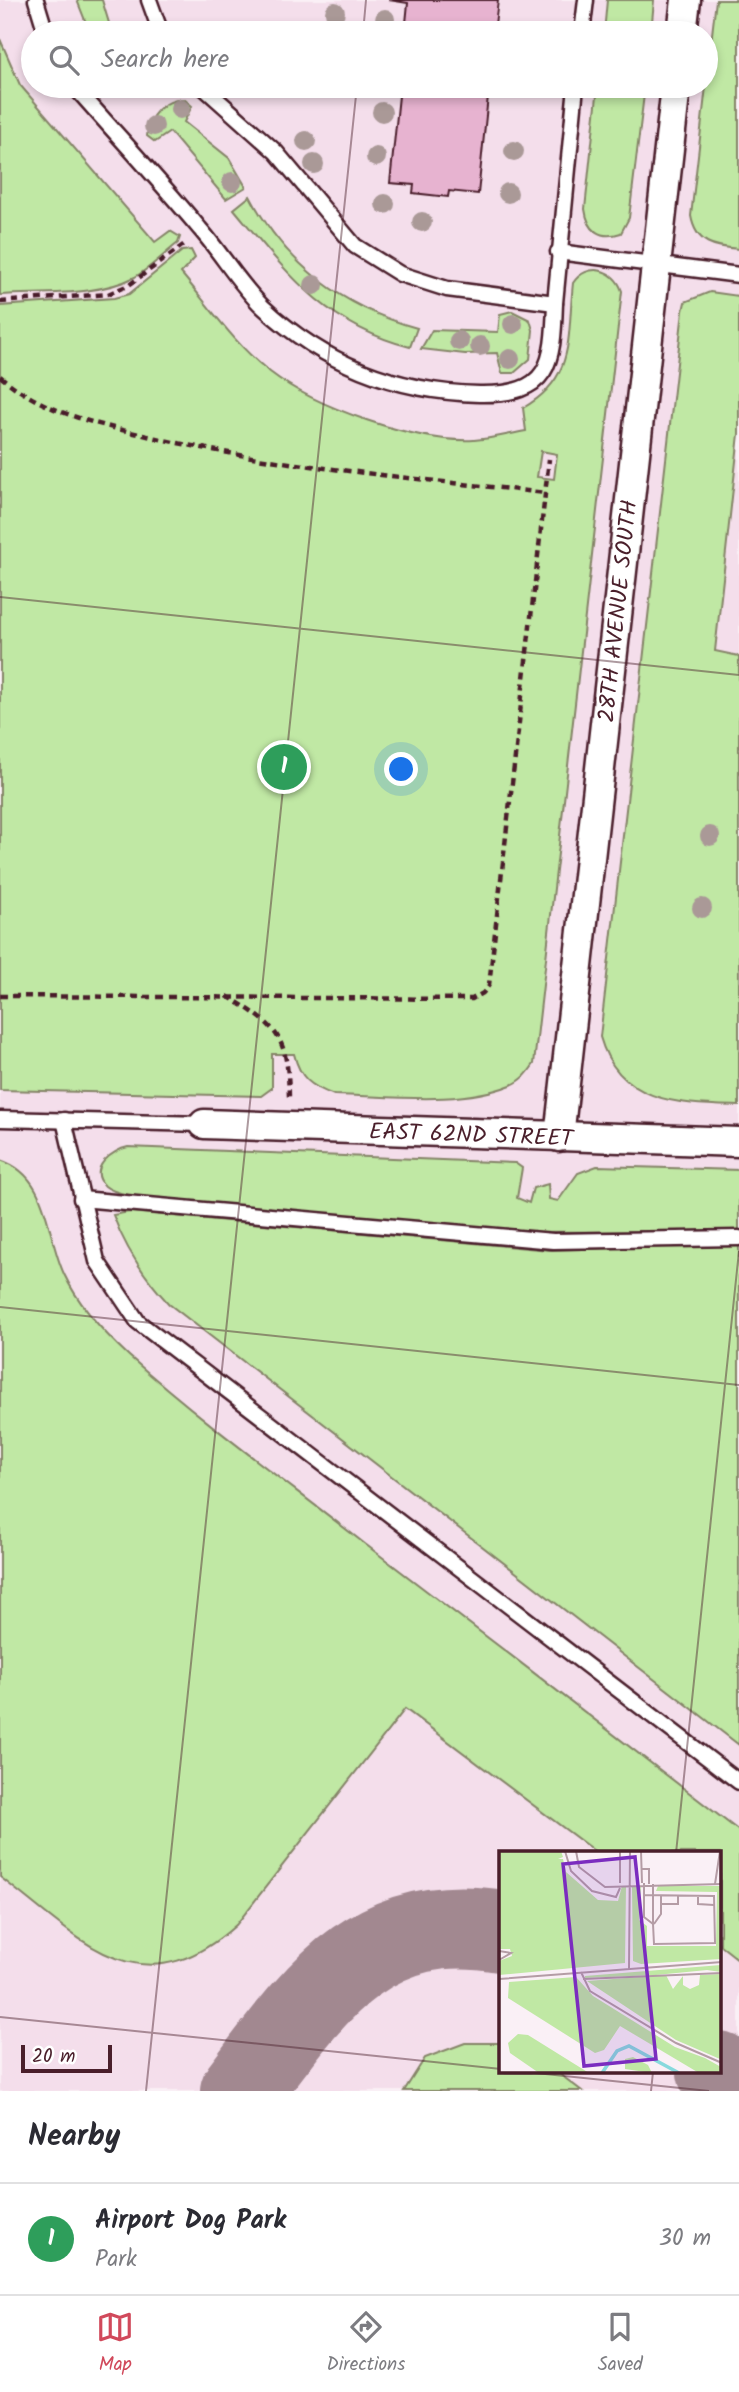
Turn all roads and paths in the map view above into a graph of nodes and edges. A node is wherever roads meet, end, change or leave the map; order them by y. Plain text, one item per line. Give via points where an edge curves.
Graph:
1 (36, 0) edge
2 (149, 0) edge
3 (586, 0) edge
4 (686, 0) edge
5 (42, 21) edge
6 (157, 21) edge
7 (583, 21) edge
8 (683, 21) edge
9 (85, 98) edge
10 (215, 98) edge
11 (575, 98) edge
12 (675, 98) edge
13 (202, 230) junction
14 (558, 252) junction
15 (656, 264) junction
16 (739, 275) edge
17 (0, 302) edge
18 (555, 303) junction
19 (0, 376) edge
20 (549, 458) dead end
21 (545, 493) junction
22 (226, 995) junction
23 (0, 996) edge
24 (0, 1119) edge
25 (64, 1120) junction
26 (204, 1124) joint
27 (290, 1128) junction
28 (559, 1137) junction
29 (739, 1142) edge
30 (81, 1199) junction
31 (739, 1238) edge
32 (739, 1782) edge

1 - 5 lane
2 - 6 lane
3 - 7 lane
4 - 8 street
9 - 13 lane
10 - 18 lane via 276,152 355,246 400,274 447,289
11 - 14 lane
12 - 15 street, 28TH AVENUE SOUTH
13 - 17 path via 129,285 107,294
13 - 18 lane via 263,306 306,342 346,367 393,383 452,393 505,394 536,383 553,352
14 - 15 lane
14 - 18 lane
15 - 16 lane
15 - 28 street, 28TH AVENUE SOUTH
19 - 21 path via 41,405 94,424 180,444 269,461
20 - 21 path
21 - 22 path via 489,985 472,999
22 - 23 path
22 - 27 path via 261,1016 278,1034 289,1065
24 - 25 lane
25 - 26 lane
25 - 30 lane
26 - 27 street, EAST 62ND STREET
27 - 28 street, EAST 62ND STREET
28 - 29 street, EAST 62ND STREET
30 - 31 lane via 553,1241
30 - 32 lane via 97,1261 138,1322

